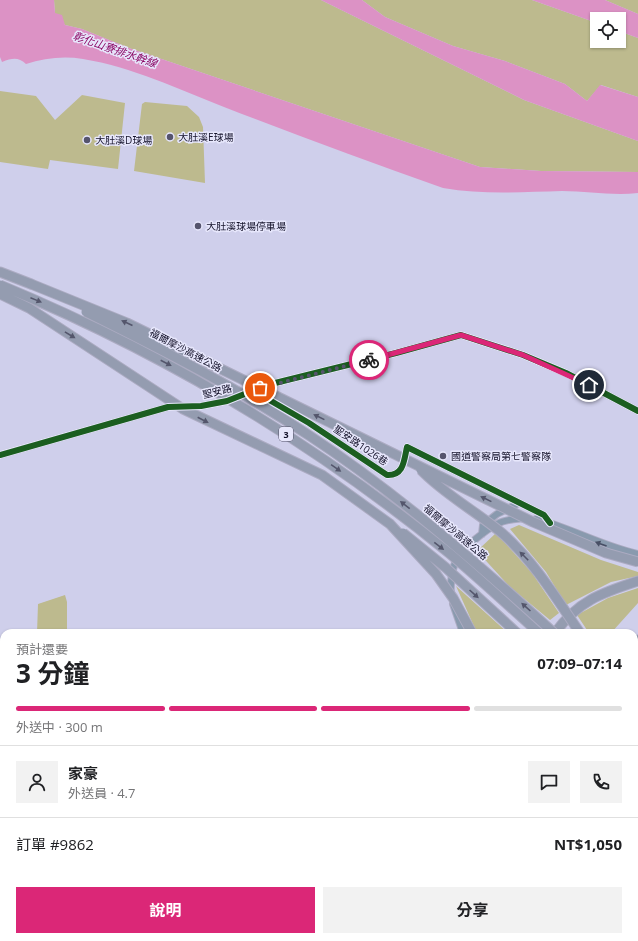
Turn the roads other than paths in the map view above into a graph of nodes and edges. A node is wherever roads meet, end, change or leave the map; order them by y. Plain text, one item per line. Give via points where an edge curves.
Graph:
1 (0, 272) edge
2 (31, 284) junction
3 (0, 285) edge
4 (0, 294) edge
5 (252, 390) junction
6 (638, 411) edge
7 (0, 455) edge
8 (417, 465) junction
9 (518, 503) junction
10 (550, 523) junction
11 (390, 524) junction
12 (482, 534) junction
13 (638, 554) edge
14 (638, 562) edge
15 (638, 581) edge
16 (573, 610) junction
17 (462, 629) edge
18 (470, 629) edge
19 (513, 629) edge
20 (534, 629) edge
21 (551, 629) edge
22 (552, 629) edge
23 (558, 629) edge
24 (577, 629) edge

1 - 2 highway, 福爾摩沙高速公路 / 3
8 -> 2 highway, bridge via 127,323
21 -> 2 highway, 福爾摩沙高速公路 / 3, bridge via 446,536 312,437 182,359
3 -> 20 highway, 福爾摩沙高速公路 / 3, bridge via 56,308 178,369 277,428 396,512 449,554
4 -> 11 highway, bridge via 29,308 183,409 322,475
5 - 6 street, 聖安路 via 461,335 523,355 566,373
5 - 7 street, 聖安路 via 227,401 168,407
5 - 9 street, 聖安路1026巷 via 309,423 387,475 397,473 402,468 407,447
14 -> 8 highway, bridge via 606,553 565,536
24 -> 8 highway, bridge via 536,568 502,534 431,480
9 - 10 street, 聖安路1026巷 via 544,515
9 - 12 street via 483,525
10 - 12 street via 530,518 509,520 498,523
13 -> 10 street via 612,548
11 - 18 highway, bridge via 440,580
11 -> 19 highway, bridge via 417,543
12 - 17 street via 458,558 453,569 450,588
15 - 16 highway via 598,596
16 - 22 highway
16 - 23 highway

